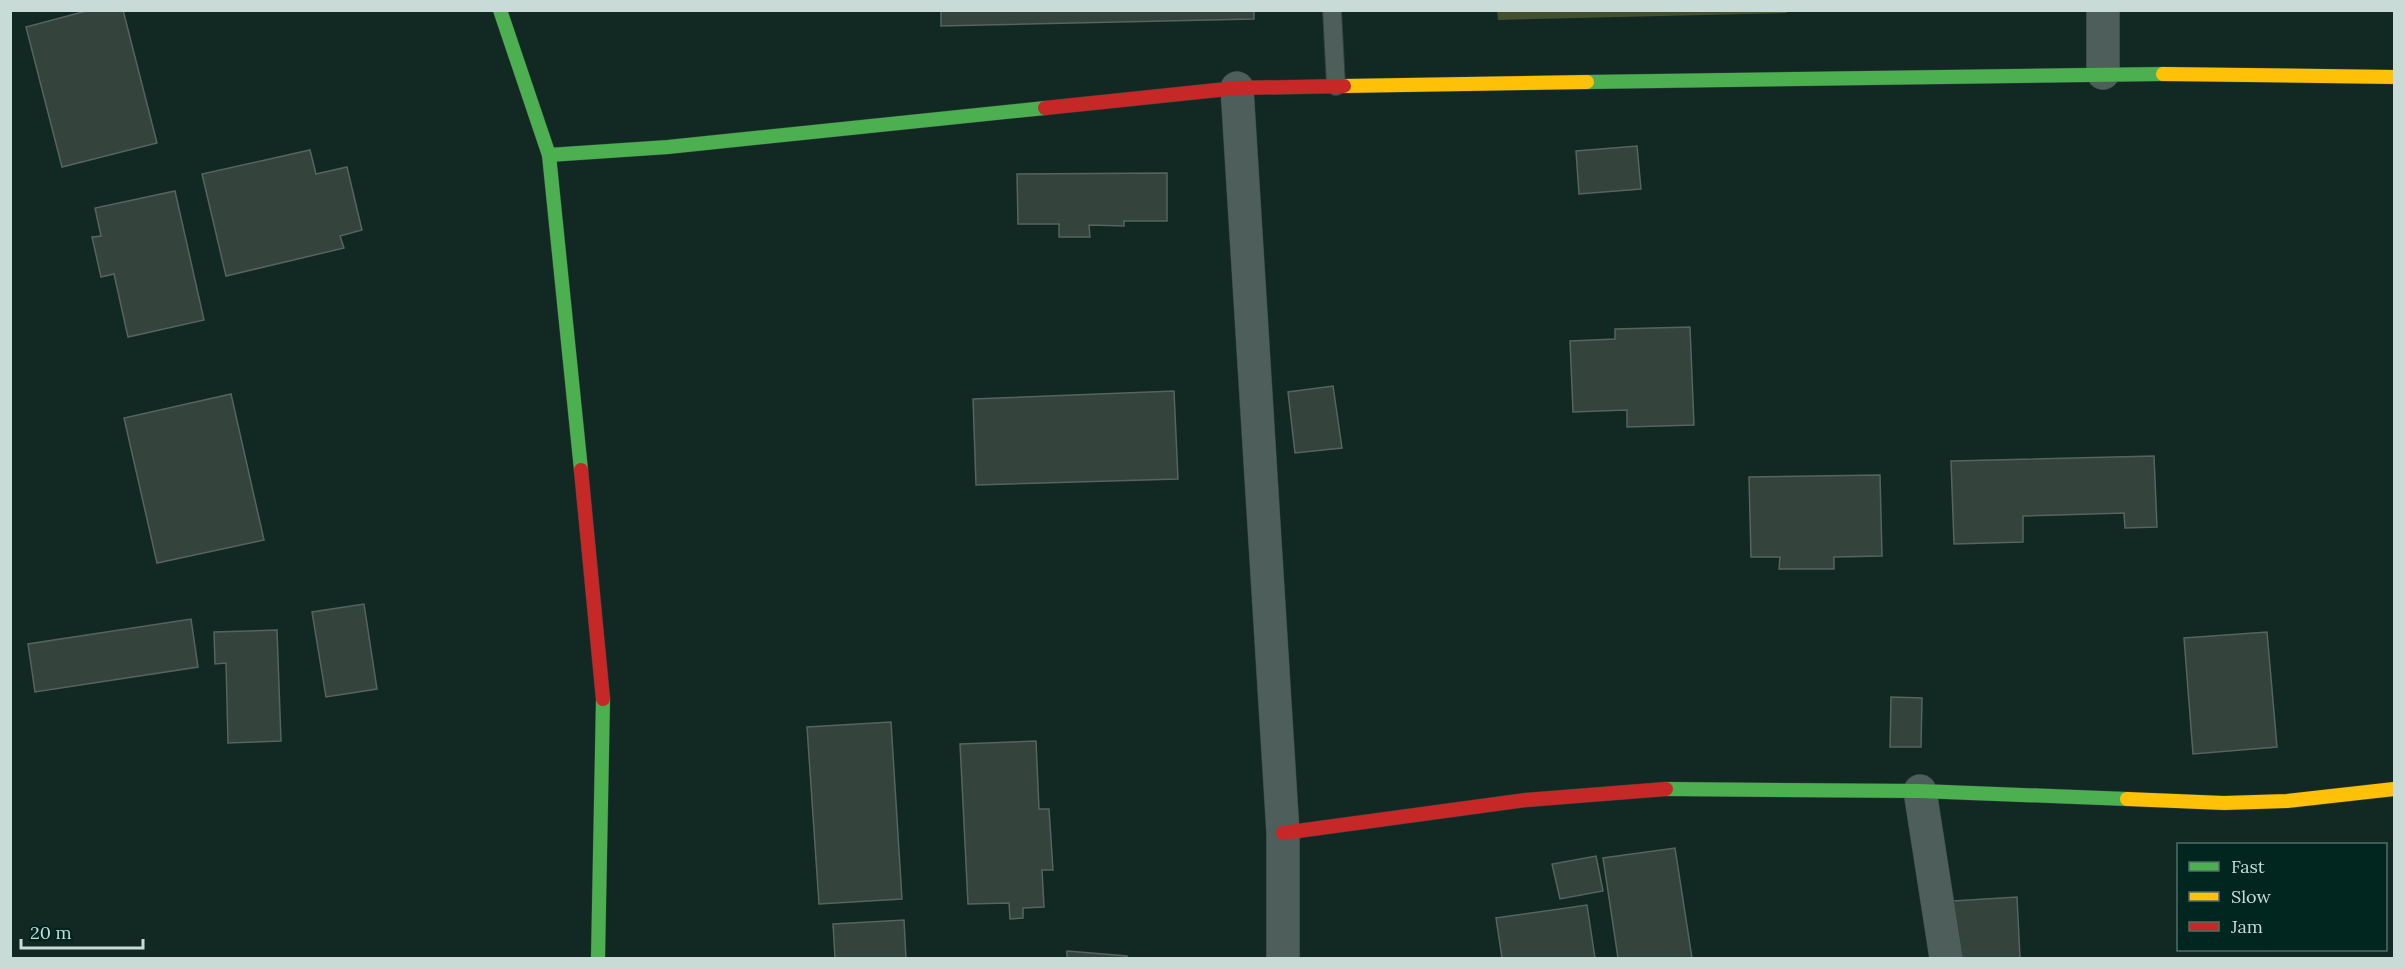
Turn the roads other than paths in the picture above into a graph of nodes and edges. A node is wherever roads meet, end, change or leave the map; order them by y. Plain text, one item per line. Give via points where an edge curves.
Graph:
1 (500, 10) edge
2 (1332, 10) edge
3 (2103, 10) edge
4 (2103, 73) junction
5 (2394, 76) edge
6 (1336, 86) junction
7 (1238, 88) junction
8 (549, 155) junction
9 (2394, 789) edge
10 (1920, 790) junction
11 (1283, 833) junction
12 (598, 958) edge
13 (1283, 958) edge
14 (1946, 958) edge

1 - 8 street
2 - 6 lane
3 - 4 street
4 - 5 street
4 - 6 street
6 - 7 street
7 - 8 street via 668,147
7 - 11 street
8 - 12 street via 603,687
9 - 10 street via 2287,801 2224,803
10 - 11 street via 1659,789 1526,800
10 - 14 street
11 - 13 street

